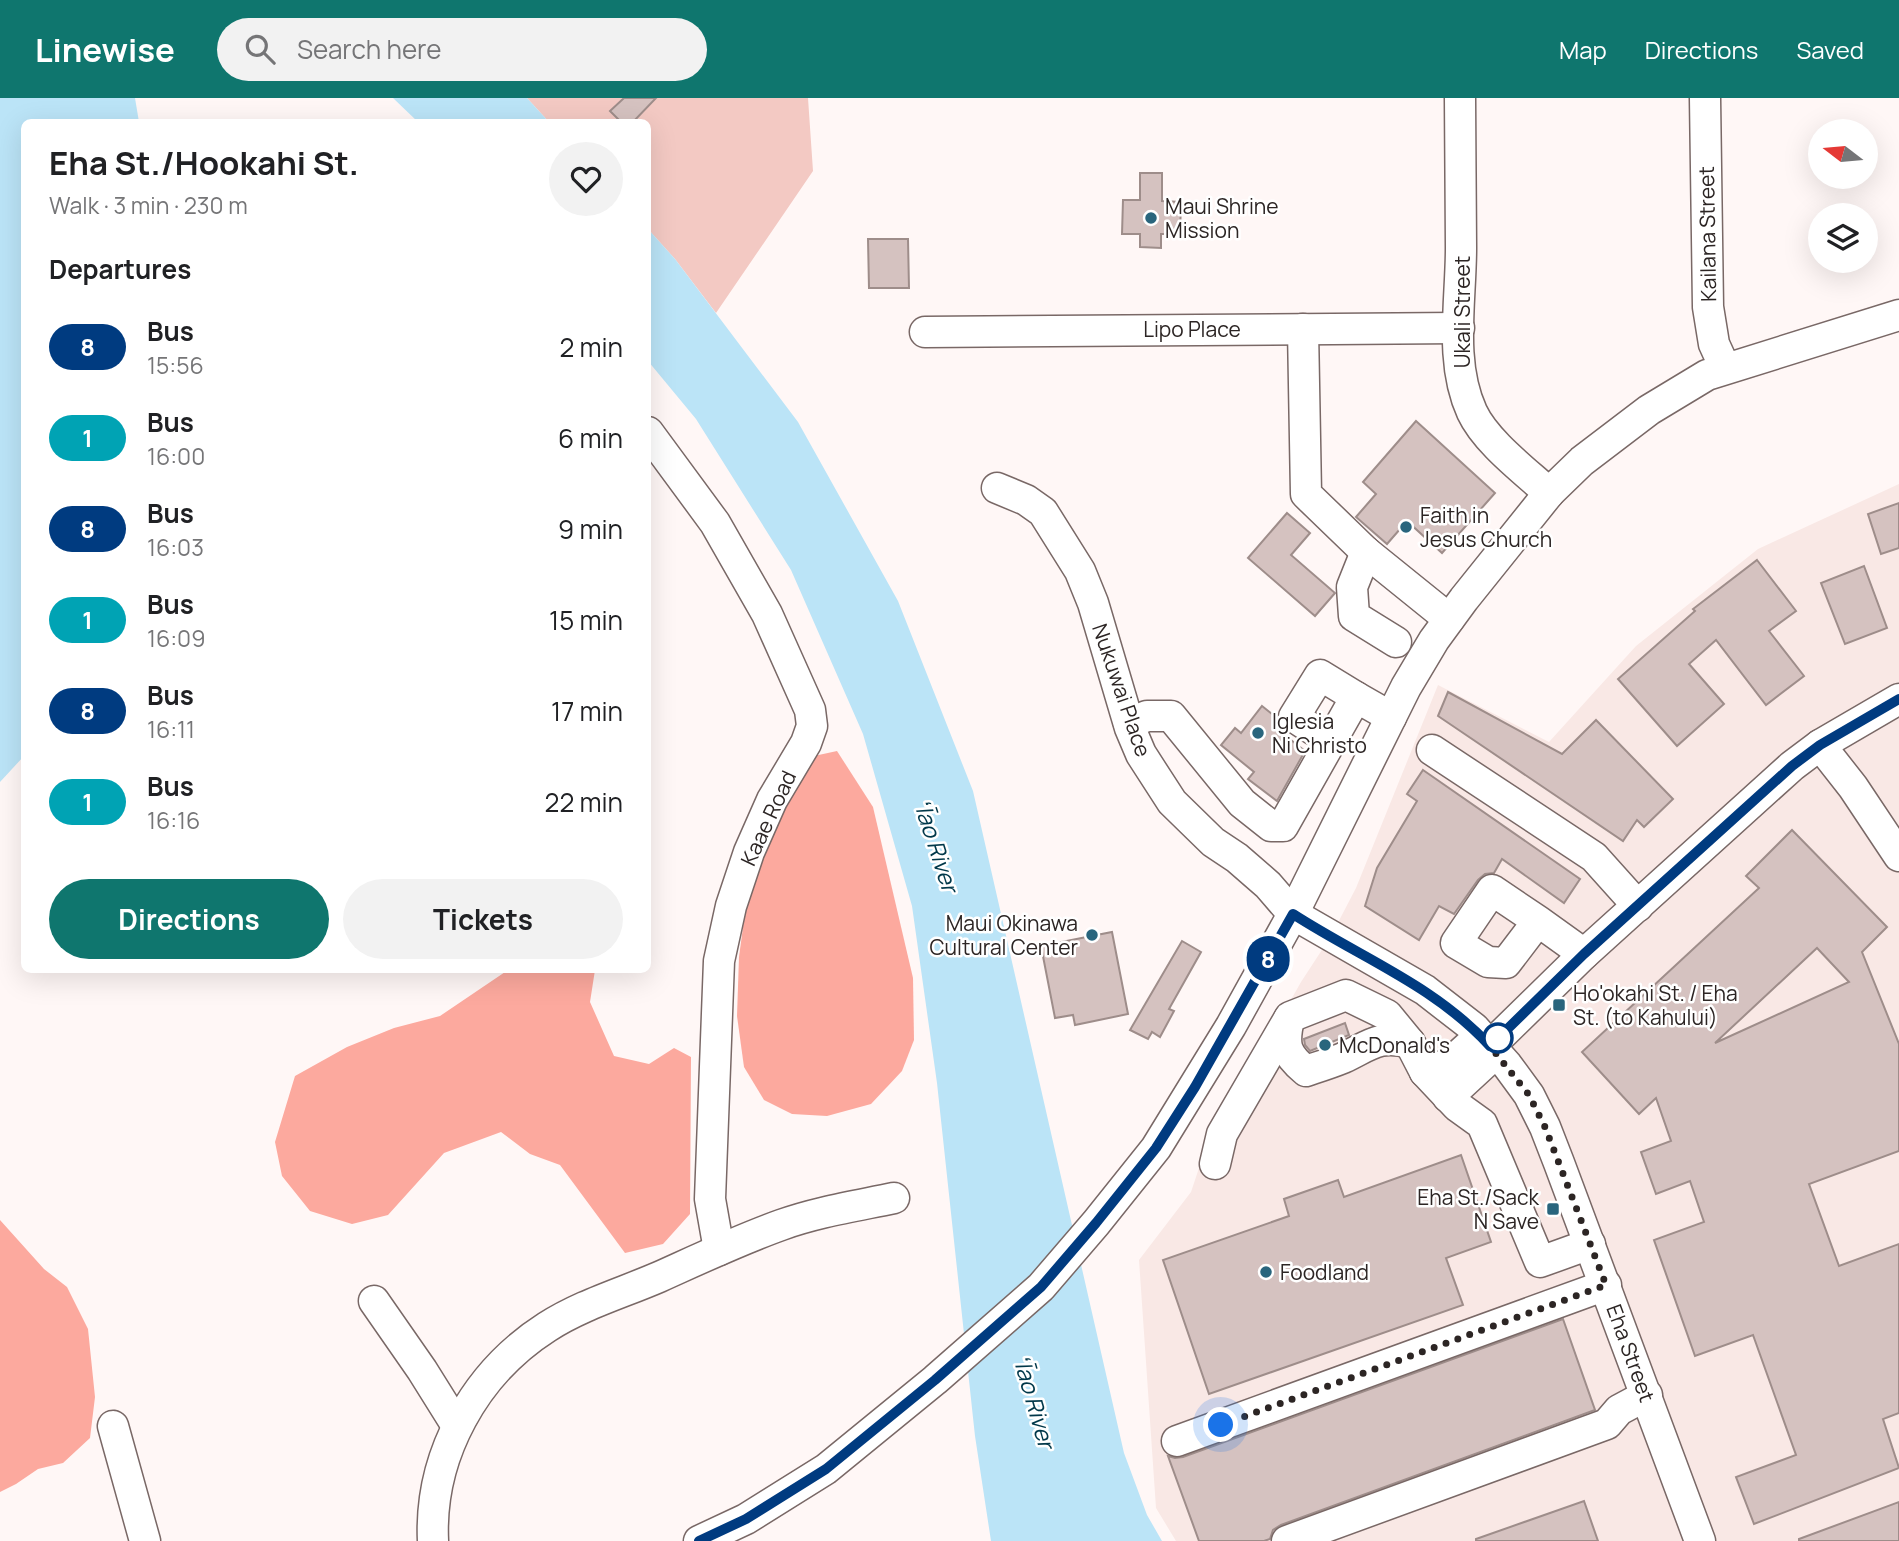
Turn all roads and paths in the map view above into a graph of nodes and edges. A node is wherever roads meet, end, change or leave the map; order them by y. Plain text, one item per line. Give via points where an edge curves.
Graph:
1 (1460, 98) edge
2 (1705, 98) edge
3 (1899, 315) edge
4 (1459, 328) junction
5 (1303, 329) junction
6 (925, 332) dead end
7 (1726, 368) junction
8 (651, 436) edge
9 (997, 488) dead end
10 (1549, 493) junction
11 (1366, 552) junction
12 (1449, 619) junction
13 (1396, 642) dead end
14 (1356, 697) junction
15 (1899, 699) edge
16 (1391, 717) junction
17 (1129, 723) junction
18 (1331, 741) junction
19 (1820, 745) junction
20 (1432, 750) dead end
21 (1899, 856) edge
22 (1638, 906) junction
23 (1293, 914) junction
24 (1538, 921) dead end
25 (1584, 954) junction
26 (1290, 1017) junction
27 (1410, 1043) junction
28 (1490, 1046) junction
29 (1425, 1072) junction
30 (1448, 1097) junction
31 (1215, 1164) dead end
32 (894, 1198) dead end
33 (1590, 1244) junction
34 (719, 1250) junction
35 (1606, 1285) junction
36 (374, 1301) dead end
37 (1647, 1395) junction
38 (113, 1426) dead end
39 (457, 1426) junction
40 (1177, 1441) dead end
41 (145, 1541) edge
42 (433, 1541) edge
43 (699, 1541) edge
44 (1286, 1541) edge
45 (1699, 1541) edge

1 - 4 street, Ukali Street
2 - 7 street, Kailana Street via 1708,307 1714,344
3 - 7 street
4 - 5 street, Lipo Place
4 - 10 street, Ukali Street via 1464,390 1473,414 1487,434
5 - 6 street, Lipo Place
5 - 11 street via 1306,494
7 - 10 street via 1649,410 1582,461
8 - 34 street, Kaae Road via 715,523 767,614 810,710 806,743 772,800 749,852 719,961 710,1199
9 - 17 street, Nukuwai Place via 1043,512 1074,561 1093,603
10 - 12 street
11 - 12 street
11 - 13 street via 1352,587 1354,616
12 - 16 street
14 - 16 street
14 - 18 street
14 - 18 street via 1320,675 1294,717
15 - 19 street
16 - 23 street
17 - 18 street via 1147,716 1171,716 1242,803 1270,826 1283,827
17 - 23 street, Nukuwai Place via 1141,754 1172,802 1213,842 1268,884
19 - 21 street
19 - 22 street via 1748,804
20 - 22 street via 1594,857
22 - 25 street
23 - 28 street, Eha Street via 1444,1003
23 - 43 street via 1156,1148 1041,1287 826,1469 746,1519
24 - 25 street
25 - 28 street
26 - 27 street via 1346,995 1387,1014
26 - 27 street via 1284,1041 1292,1060 1306,1071 1378,1040 1395,1038
26 - 31 street via 1222,1133
27 - 29 street
28 - 29 street via 1471,1044 1450,1063
28 - 30 street via 1487,1061
28 - 33 street, Eha Street via 1529,1095
29 - 30 street
30 - 33 street via 1482,1124 1540,1262
32 - 34 street via 817,1214
33 - 35 street, Eha Street
34 - 39 street via 549,1326 506,1359
35 - 37 street, Eha Street
35 - 40 street
36 - 39 street
37 - 44 street via 1619,1410 1607,1424
37 - 45 street, Eha Street
38 - 41 street
39 - 42 street via 439,1478

